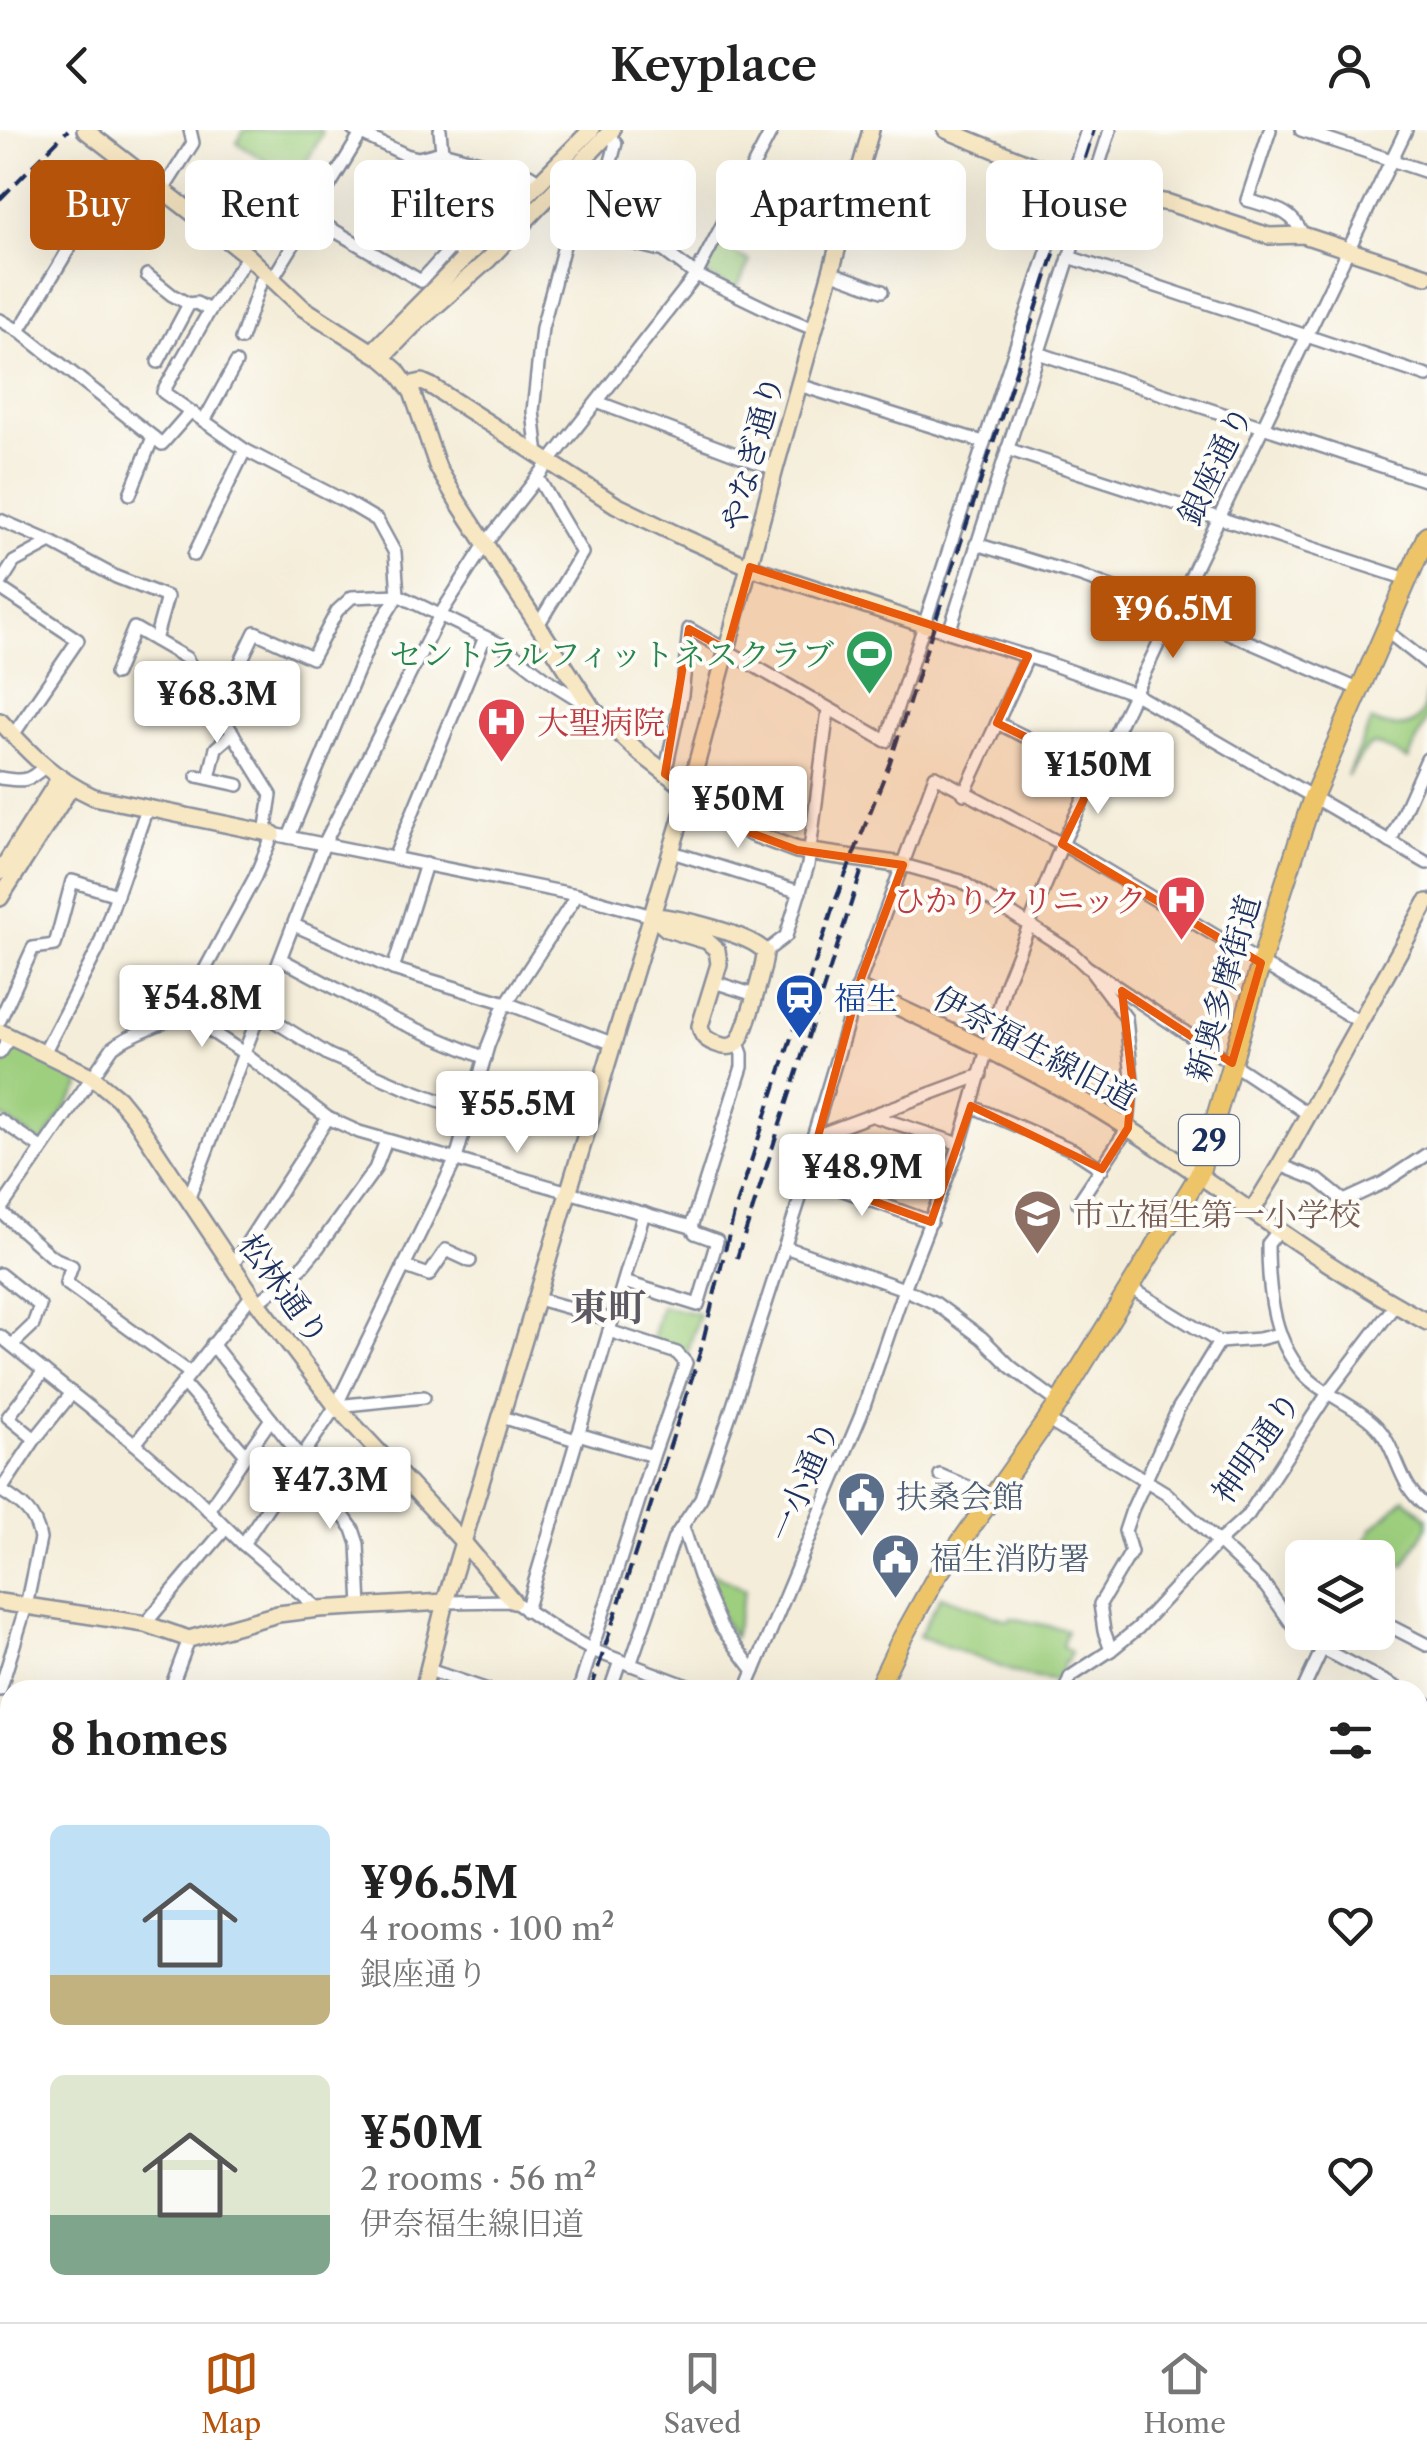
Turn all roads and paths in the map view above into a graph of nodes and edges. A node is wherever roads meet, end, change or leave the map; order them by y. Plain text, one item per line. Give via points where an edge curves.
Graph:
1 (85, 130) edge
2 (190, 130) edge
3 (440, 130) edge
4 (591, 130) edge
5 (771, 130) edge
6 (870, 130) edge
7 (946, 130) edge
8 (1087, 130) edge
9 (1110, 130) edge
10 (1270, 130) edge
11 (1301, 130) edge
12 (1406, 130) edge
13 (357, 132) edge
14 (610, 132) edge
15 (442, 152) junction
16 (124, 160) edge
17 (589, 160) edge
18 (611, 160) edge
19 (1024, 160) edge
20 (1077, 160) edge
21 (1100, 160) edge
22 (1392, 160) junction
23 (1427, 172) edge
24 (334, 175) edge
25 (540, 182) junction
26 (165, 187) edge
27 (165, 192) edge
28 (1163, 202) edge
29 (550, 203) edge
30 (334, 231) edge
31 (1303, 235) junction
32 (68, 250) edge
33 (289, 250) edge
34 (563, 250) edge
35 (660, 250) edge
36 (1047, 250) edge
37 (1071, 250) edge
38 (1348, 251) junction
39 (248, 256) junction
40 (1069, 257) junction
41 (466, 258) junction
42 (830, 272) junction
43 (147, 275) dead end
44 (271, 276) junction
45 (696, 276) junction
46 (1427, 276) edge
47 (876, 286) dead end
48 (189, 304) junction
49 (210, 310) junction
50 (0, 320) edge
51 (814, 329) junction
52 (19, 331) junction
53 (1308, 336) junction
54 (241, 339) dead end
55 (1038, 353) junction
56 (381, 358) junction
57 (158, 362) dead end
58 (236, 363) dead end
59 (1427, 376) edge
60 (408, 384) junction
61 (799, 386) junction
62 (597, 402) junction
63 (190, 412) junction
64 (204, 421) junction
65 (1264, 427) junction
66 (154, 437) junction
67 (983, 442) junction
68 (1006, 449) junction
69 (246, 450) junction
70 (543, 460) junction
71 (775, 469) junction
72 (538, 478) junction
73 (1427, 480) edge
74 (130, 494) dead end
75 (1220, 518) junction
76 (0, 520) edge
77 (1427, 535) edge
78 (51, 542) junction
79 (486, 543) junction
80 (976, 544) junction
81 (194, 554) dead end
82 (750, 568) junction
83 (1407, 579) junction
84 (0, 586) edge
85 (398, 594) junction
86 (1175, 610) junction
87 (440, 615) junction
88 (926, 625) junction
89 (538, 626) junction
90 (1385, 630) junction
91 (949, 632) junction
92 (485, 637) junction
93 (155, 640) junction
94 (727, 650) junction
95 (1028, 656) junction
96 (1427, 663) edge
97 (115, 674) dead end
98 (1358, 689) junction
99 (1135, 694) junction
100 (592, 708) junction
101 (218, 709) junction
102 (828, 710) junction
103 (0, 721) edge
104 (997, 723) junction
105 (233, 733) junction
106 (13, 736) junction
107 (1427, 759) edge
108 (44, 768) junction
109 (1097, 772) junction
110 (666, 774) junction
111 (0, 778) edge
112 (65, 783) junction
113 (238, 785) dead end
114 (690, 792) junction
115 (964, 794) junction
116 (1313, 797) junction
117 (147, 808) junction
118 (276, 835) junction
119 (1390, 842) junction
120 (324, 844) junction
121 (1062, 844) junction
122 (811, 851) junction
123 (672, 852) junction
124 (394, 858) junction
125 (426, 864) junction
126 (1427, 864) edge
127 (903, 865) junction
128 (0, 872) edge
129 (800, 892) junction
130 (117, 895) junction
131 (577, 895) junction
132 (0, 898) edge
133 (1427, 902) edge
134 (652, 916) junction
135 (294, 925) junction
136 (1030, 925) junction
137 (765, 952) junction
138 (281, 959) junction
139 (1262, 964) junction
140 (1087, 967) junction
141 (393, 969) junction
142 (714, 982) junction
143 (859, 990) junction
144 (1126, 993) junction
145 (755, 994) junction
146 (506, 1003) junction
147 (1118, 1005) junction
148 (182, 1012) junction
149 (261, 1013) junction
150 (0, 1020) edge
151 (1360, 1022) junction
152 (6, 1034) edge
153 (738, 1043) junction
154 (614, 1044) junction
155 (988, 1049) junction
156 (0, 1053) edge
157 (44, 1053) junction
158 (244, 1054) junction
159 (485, 1058) junction
160 (1232, 1064) junction
161 (980, 1075) junction
162 (92, 1076) junction
163 (971, 1106) junction
164 (470, 1112) junction
165 (1308, 1114) junction
166 (873, 1116) junction
167 (328, 1118) junction
168 (0, 1120) edge
169 (1128, 1128) junction
170 (813, 1137) junction
171 (386, 1140) junction
172 (960, 1144) junction
173 (41, 1148) junction
174 (1427, 1154) edge
175 (456, 1159) junction
176 (1280, 1165) junction
177 (1102, 1169) junction
178 (1199, 1176) junction
179 (806, 1177) junction
180 (569, 1191) junction
181 (188, 1200) junction
182 (1078, 1202) dead end
183 (0, 1210) edge
184 (1252, 1211) junction
185 (644, 1213) junction
186 (931, 1222) junction
187 (691, 1227) junction
188 (1279, 1230) junction
189 (785, 1248) junction
190 (470, 1261) dead end
191 (232, 1266) junction
192 (403, 1266) junction
193 (0, 1274) edge
194 (624, 1282) junction
195 (1131, 1288) junction
196 (904, 1289) junction
197 (255, 1299) junction
198 (538, 1299) junction
199 (1395, 1305) junction
200 (1425, 1319) edge
201 (611, 1326) junction
202 (1279, 1334) junction
203 (0, 1336) edge
204 (1218, 1342) junction
205 (212, 1344) junction
206 (12, 1345) junction
207 (44, 1371) junction
208 (187, 1378) junction
209 (1328, 1392) junction
210 (72, 1393) junction
211 (424, 1396) dead end
212 (1058, 1402) junction
213 (336, 1406) junction
214 (502, 1417) junction
215 (271, 1420) junction
216 (1047, 1420) junction
217 (577, 1437) junction
218 (35, 1440) junction
219 (135, 1444) junction
220 (246, 1455) junction
221 (653, 1456) junction
222 (300, 1457) junction
223 (940, 1475) dead end
224 (1145, 1481) junction
225 (0, 1490) edge
226 (992, 1498) junction
227 (1427, 1508) edge
228 (208, 1510) junction
229 (683, 1527) junction
230 (226, 1528) junction
231 (1217, 1542) junction
232 (243, 1544) junction
233 (464, 1544) junction
234 (0, 1602) edge
235 (445, 1602) junction
236 (26, 1606) junction
237 (520, 1606) junction
238 (361, 1608) junction
239 (320, 1609) junction
240 (1285, 1613) edge
241 (145, 1624) junction
242 (1395, 1629) edge
243 (189, 1639) junction
244 (1427, 1645) edge
245 (592, 1650) junction
246 (1112, 1650) junction
247 (1321, 1650) edge
248 (1326, 1650) edge
249 (625, 1663) junction
250 (429, 1670) junction
251 (754, 1671) junction
252 (3, 1680) edge
253 (174, 1680) edge
254 (426, 1680) edge
255 (458, 1680) edge
256 (582, 1680) edge
257 (616, 1680) edge
258 (671, 1680) edge
259 (750, 1680) edge
260 (882, 1680) edge
261 (1069, 1680) edge
262 (1308, 1680) edge
263 (1382, 1680) edge

1 - 16 street
2 - 26 street via 193,142
3 - 15 street
4 - 25 street
5 - 45 street
6 - 42 street, やなぎ通り
7 - 19 street
8 - 20 street
9 - 21 street
10 - 31 street via 1247,200 1287,213
11 - 22 street
12 - 22 street, 銀座通り
13 - 15 street via 406,156
13 - 24 street
14 - 17 street
14 - 18 street via 616,142
15 - 25 street
22 - 23 street
22 - 38 street, 銀座通り
25 - 41 street
27 - 39 street
28 - 31 street via 1268,236
29 - 56 street
30 - 41 street via 421,282 450,249
31 - 38 street
32 - 52 street
33 - 44 street
34 - 70 street via 542,328 534,411
35 - 45 street
36 - 67 street
37 - 40 street
38 - 46 street
38 - 53 street, 銀座通り
39 - 44 street
39 - 49 street
40 - 53 street
40 - 55 street
41 - 56 street
42 - 47 street
42 - 51 street, やなぎ通り
43 - 48 street
44 - 54 street via 262,282
44 - 56 street via 303,308
45 - 51 street
45 - 62 street
48 - 49 street
48 - 57 street
49 - 63 street via 163,392
50 - 52 street
51 - 61 street, やなぎ通り
52 - 66 street
53 - 59 street
53 - 65 street, 銀座通り
55 - 65 street
55 - 68 street
56 - 60 street
58 - 64 street
60 - 70 street via 431,386
60 - 79 street via 438,468
61 - 67 street
61 - 71 street, やなぎ通り
62 - 70 street
62 - 71 street
63 - 64 street
63 - 66 street via 162,444
64 - 69 street
65 - 73 street
65 - 75 street, 銀座通り
66 - 74 street
67 - 88 street
68 - 75 street
68 - 80 street
69 - 81 street
69 - 85 street via 377,520 395,553
70 - 72 street
70 - 82 street via 616,505
71 - 82 street, やなぎ通り
72 - 79 street
72 - 89 street via 582,553
75 - 83 street
75 - 86 street, 銀座通り
76 - 78 street
77 - 83 main road, 新奥多摩街道 / 29
78 - 84 street via 14,562
78 - 93 street via 167,597
79 - 87 street
79 - 89 street
80 - 86 street
80 - 91 street
82 - 88 street
82 - 94 street, やなぎ通り
83 - 90 main road, 新奥多摩街道 / 29
84 - 106 street via 78,640
85 - 87 street
85 - 101 street via 352,597 312,658 255,632
85 - 118 street
86 - 98 street
86 - 99 street, 銀座通り
87 - 92 street
87 - 120 street
88 - 91 street
88 - 102 street via 886,741
89 - 100 street
90 - 96 street
90 - 98 main road, 新奥多摩街道 / 29
91 - 95 street
92 - 100 street
92 - 124 street
93 - 97 street via 134,628
93 - 101 street via 186,658
94 - 102 street
94 - 110 street via 688,629
94 - 114 street, やなぎ通り
95 - 99 street
95 - 104 street
98 - 116 main road, 新奥多摩街道 / 29
99 - 109 street, 銀座通り
99 - 116 street
100 - 110 street
101 - 105 street
102 - 122 street
103 - 106 street
104 - 109 street
104 - 115 street
105 - 113 street via 216,748 203,777
105 - 118 street via 271,795
106 - 108 street
107 - 119 street
108 - 111 street via 24,782
108 - 112 street
109 - 121 street, 銀座通り
110 - 114 street
112 - 117 street
112 - 128 street
112 - 132 street
114 - 122 street via 751,833
114 - 123 street, やなぎ通り
115 - 121 street
115 - 127 street via 934,776
116 - 119 street
116 - 139 main road, 新奥多摩街道 / 29
117 - 118 street
117 - 130 street
118 - 120 street
118 - 148 street
119 - 126 street
120 - 124 street
120 - 135 street
121 - 136 street, 銀座通り
121 - 139 street
122 - 127 street
122 - 129 street
123 - 129 street
123 - 134 street, やなぎ通り
124 - 125 street
125 - 131 street
125 - 141 street
127 - 136 street via 961,881
127 - 143 street
129 - 137 street via 786,936
130 - 150 street via 72,882 55,945 33,948
130 - 157 street via 98,950
131 - 134 street
131 - 146 street
133 - 151 street
134 - 137 street via 753,941
134 - 142 street via 667,929 712,945 719,957
134 - 154 street, やなぎ通り
135 - 138 street
135 - 141 street
136 - 140 street
136 - 155 street, 銀座通り
137 - 145 street
138 - 149 street
138 - 159 street via 395,1020
139 - 151 street
139 - 160 main road, 新奥多摩街道 / 29
140 - 144 street
140 - 147 street
141 - 146 street
142 - 145 street
142 - 153 street via 702,1034 721,1046
143 - 155 street, 伊奈福生線旧道
143 - 170 street
144 - 147 street
144 - 160 street
145 - 153 street
146 - 154 street
146 - 159 street
147 - 169 street via 1130,1045
148 - 158 street
148 - 162 street via 122,1040
149 - 158 street
149 - 164 street via 329,1054
151 - 165 street
152 - 156 street
152 - 157 street, 松林通り
153 - 187 street via 742,1067
154 - 180 street, やなぎ通り
155 - 161 street, 銀座通り
155 - 169 street, 伊奈福生線旧道
157 - 162 street, 松林通り
158 - 167 street
158 - 181 street
159 - 164 street
160 - 165 street
160 - 178 main road, 新奥多摩街道 / 29
161 - 163 street, 銀座通り
161 - 166 street
162 - 173 street
162 - 181 street, 松林通り via 136,1119
163 - 172 street, 銀座通り
163 - 177 street
164 - 175 street
165 - 176 street
166 - 170 street
166 - 172 street
167 - 171 street
167 - 191 street
168 - 173 street
169 - 177 street
169 - 178 street, 伊奈福生線旧道
170 - 179 street
171 - 175 street
171 - 197 street via 375,1169 318,1249
172 - 186 street, 一小通り
173 - 183 street
174 - 176 street via 1344,1201 1318,1180
175 - 180 street
175 - 192 street
176 - 184 street
177 - 182 street
178 - 184 street, 伊奈福生線旧道
178 - 195 main road, 新奥多摩街道 / 29
179 - 186 street
179 - 189 street
180 - 185 street
180 - 198 street, やなぎ通り
181 - 191 street, 松林通り
183 - 208 street via 72,1266 66,1283
184 - 188 street, 伊奈福生線旧道
185 - 187 street
185 - 194 street
186 - 196 street, 一小通り
187 - 194 street via 717,1241 698,1305
188 - 199 street, 伊奈福生線旧道
188 - 202 street via 1268,1244
189 - 196 street
189 - 229 street via 701,1498
190 - 192 street via 446,1250 429,1275
191 - 197 street, 松林通り
192 - 213 street
193 - 206 street via 40,1306
194 - 201 street
195 - 204 street
195 - 212 main road, 新奥多摩街道 / 29
196 - 212 street via 959,1320
196 - 251 street, 一小通り via 862,1415
197 - 205 street
197 - 213 street, 松林通り
198 - 201 street
198 - 214 street, やなぎ通り
199 - 200 street, 伊奈福生線旧道
199 - 209 street, 神明通り
201 - 217 street
201 - 221 street via 686,1363
202 - 204 street
202 - 209 street via 1292,1360
203 - 206 street
204 - 224 street
205 - 208 street
205 - 215 street
206 - 207 street
207 - 210 street
207 - 218 street via 8,1417
208 - 219 street
208 - 220 street
209 - 227 street via 1374,1423 1413,1496
209 - 231 street, 神明通り via 1248,1515
210 - 218 street
210 - 219 street
211 - 213 street
212 - 216 main road, 新奥多摩街道 / 29
213 - 222 street
213 - 233 street, 松林通り
214 - 217 street
214 - 233 street, やなぎ通り
215 - 220 street
215 - 222 street
216 - 224 street
216 - 226 main road, 新奥多摩街道 / 29
217 - 221 street
217 - 237 street
218 - 225 street
219 - 228 street
220 - 228 street
221 - 245 street
222 - 232 street
222 - 238 street via 353,1529
223 - 226 street
224 - 231 street
224 - 246 street via 1125,1531 1131,1552 1100,1604
225 - 236 street via 28,1509 39,1529
226 - 260 main road, 新奥多摩街道 / 29 via 936,1577
228 - 230 street
229 - 249 street
229 - 251 street via 721,1626
230 - 232 street
230 - 241 street
231 - 240 street
231 - 246 street, 神明通り
232 - 239 street
233 - 235 street, やなぎ通り
233 - 237 street, 松林通り
234 - 236 street
235 - 237 street
235 - 238 street
235 - 250 street, やなぎ通り
236 - 241 street
236 - 252 street
237 - 245 street
238 - 239 street
239 - 243 street
241 - 243 street
242 - 244 street
243 - 253 street
245 - 249 street
245 - 256 street
246 - 261 street, 神明通り
247 - 262 street
248 - 263 street
249 - 257 street
249 - 258 street
250 - 254 street, やなぎ通り
250 - 255 street
251 - 259 street, 一小通り

